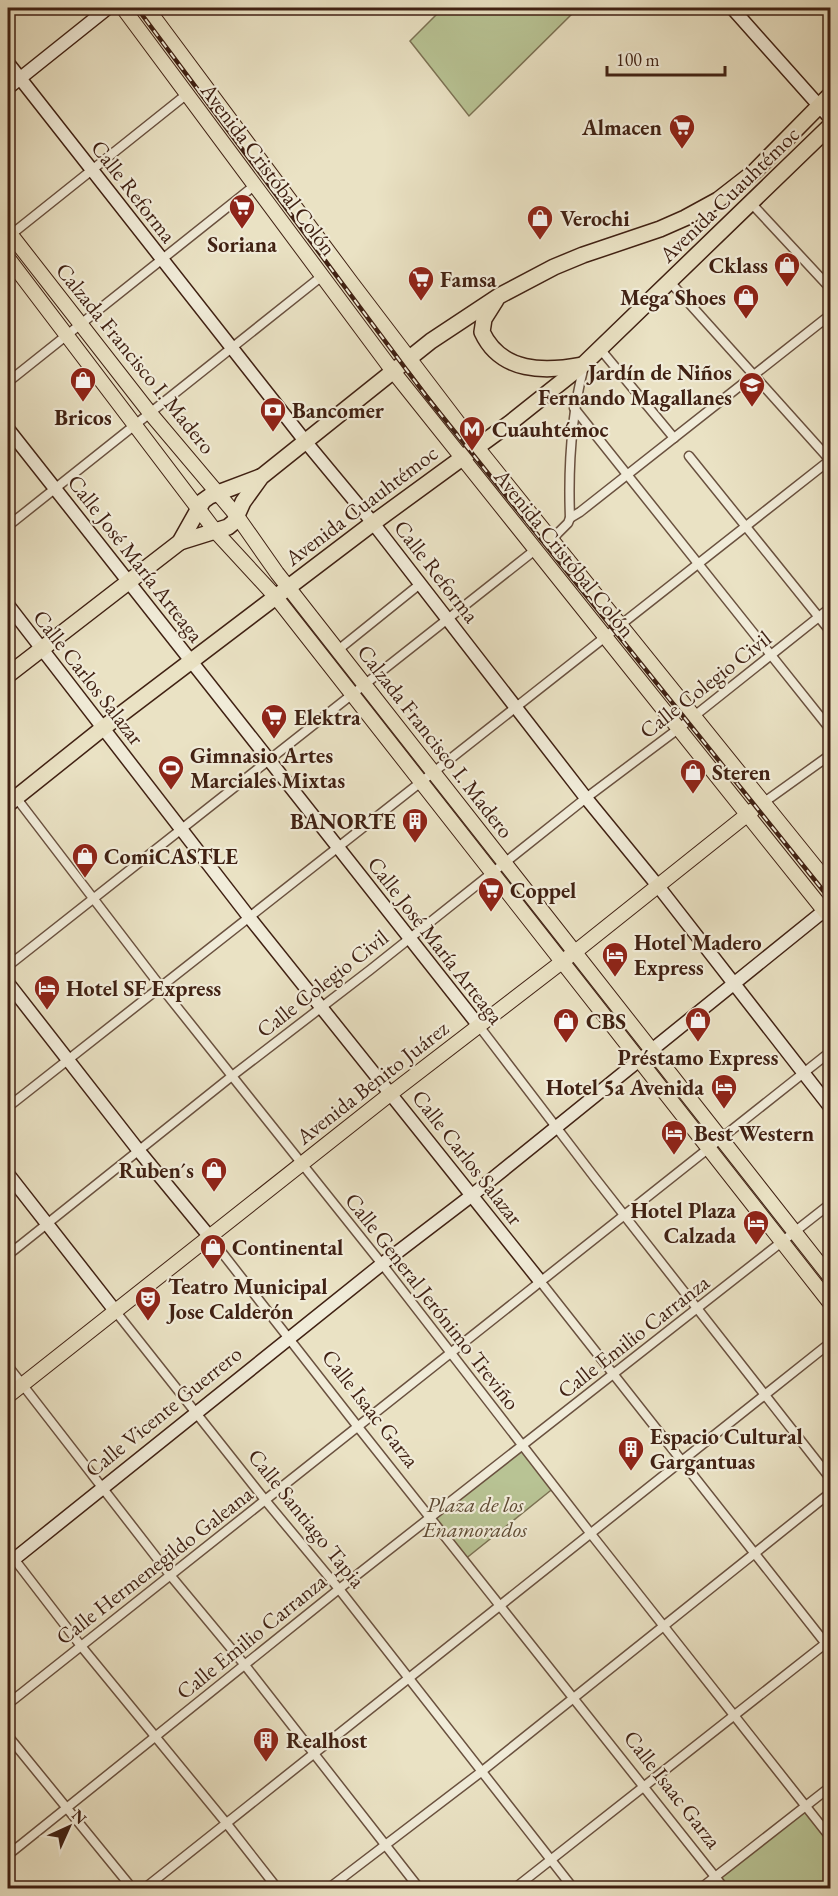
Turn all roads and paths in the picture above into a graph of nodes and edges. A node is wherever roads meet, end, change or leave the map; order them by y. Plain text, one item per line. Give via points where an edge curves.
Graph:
1 (108, 8) edge
2 (123, 8) edge
3 (147, 8) edge
4 (732, 8) edge
5 (8, 63) edge
6 (19, 78) junction
7 (8, 88) edge
8 (187, 94) junction
9 (825, 100) edge
10 (831, 118) edge
11 (831, 126) edge
12 (92, 170) junction
13 (254, 186) junction
14 (751, 203) junction
15 (8, 234) edge
16 (8, 258) edge
17 (162, 260) junction
18 (322, 276) junction
19 (670, 282) junction
20 (831, 288) edge
21 (499, 296) junction
22 (831, 315) edge
23 (81, 324) junction
24 (67, 335) junction
25 (232, 349) junction
26 (601, 350) junction
27 (408, 358) junction
28 (584, 364) junction
29 (392, 370) junction
30 (753, 375) junction
31 (8, 382) edge
32 (574, 408) junction
33 (150, 413) junction
34 (136, 425) junction
35 (8, 429) edge
36 (674, 438) junction
37 (305, 441) junction
38 (476, 446) junction
39 (689, 456) dead end
40 (462, 458) junction
41 (831, 460) edge
42 (628, 474) junction
43 (261, 477) junction
44 (55, 489) junction
45 (218, 492) junction
46 (198, 510) junction
47 (237, 516) junction
48 (570, 518) junction
49 (373, 523) junction
50 (8, 526) edge
51 (746, 527) junction
52 (216, 532) junction
53 (551, 540) junction
54 (180, 542) junction
55 (535, 550) junction
56 (699, 564) junction
57 (127, 583) junction
58 (420, 584) junction
59 (288, 586) junction
60 (275, 596) junction
61 (8, 605) edge
62 (831, 608) edge
63 (819, 617) junction
64 (448, 620) junction
65 (620, 626) junction
66 (831, 631) edge
67 (605, 637) junction
68 (41, 649) junction
69 (338, 650) junction
70 (772, 655) junction
71 (190, 661) junction
72 (8, 675) edge
73 (364, 684) junction
74 (352, 694) junction
75 (517, 707) junction
76 (694, 716) junction
77 (102, 728) junction
78 (678, 729) junction
79 (831, 729) edge
80 (831, 755) edge
81 (268, 760) junction
82 (433, 771) junction
83 (421, 782) junction
84 (10, 796) edge
85 (586, 798) junction
86 (763, 803) junction
87 (748, 814) junction
88 (181, 829) junction
89 (337, 847) junction
90 (506, 864) junction
91 (493, 874) junction
92 (831, 885) edge
93 (658, 886) junction
94 (93, 899) junction
95 (829, 912) edge
96 (249, 917) junction
97 (408, 939) junction
98 (576, 951) junction
99 (563, 960) junction
100 (8, 966) edge
101 (8, 983) edge
102 (734, 985) junction
103 (161, 987) junction
104 (322, 1007) junction
105 (478, 1026) junction
106 (652, 1051) junction
107 (831, 1052) edge
108 (68, 1060) junction
109 (640, 1061) junction
110 (804, 1072) junction
111 (232, 1076) junction
112 (391, 1093) junction
113 (8, 1107) edge
114 (831, 1107) edge
115 (555, 1128) junction
116 (721, 1139) junction
117 (709, 1148) junction
118 (139, 1151) junction
119 (302, 1164) junction
120 (8, 1174) edge
121 (471, 1196) junction
122 (831, 1204) edge
123 (624, 1216) junction
124 (46, 1225) junction
125 (795, 1232) junction
126 (209, 1236) junction
127 (783, 1242) junction
128 (8, 1255) edge
129 (382, 1264) junction
130 (831, 1277) edge
131 (540, 1281) junction
132 (831, 1303) edge
133 (697, 1308) junction
134 (116, 1312) junction
135 (289, 1338) junction
136 (831, 1343) edge
137 (451, 1353) junction
138 (8, 1366) edge
139 (614, 1373) junction
140 (23, 1385) junction
141 (765, 1395) junction
142 (8, 1396) edge
143 (196, 1412) junction
144 (358, 1427) junction
145 (522, 1445) junction
146 (682, 1461) junction
147 (831, 1478) edge
148 (101, 1488) junction
149 (831, 1493) edge
150 (264, 1500) junction
151 (430, 1517) junction
152 (591, 1534) junction
153 (755, 1553) junction
154 (10, 1558) edge
155 (170, 1575) junction
156 (339, 1589) junction
157 (501, 1607) junction
158 (664, 1627) junction
159 (829, 1644) edge
160 (81, 1646) junction
161 (244, 1664) junction
162 (409, 1680) junction
163 (573, 1697) junction
164 (8, 1704) edge
165 (734, 1716) junction
166 (8, 1736) edge
167 (154, 1736) junction
168 (315, 1754) junction
169 (481, 1772) junction
170 (831, 1787) edge
171 (644, 1788) junction
172 (807, 1806) junction
173 (65, 1808) junction
174 (227, 1824) junction
175 (831, 1837) edge
176 (385, 1846) junction
177 (8, 1855) edge
178 (551, 1860) junction
179 (715, 1877) junction
180 (132, 1888) edge
181 (145, 1888) edge
182 (277, 1888) edge
183 (329, 1888) edge
184 (419, 1888) edge
185 (515, 1888) edge
186 (573, 1888) edge
187 (701, 1888) edge
188 (724, 1888) edge

1 - 6 street
2 - 8 main road, Avenida Cristóbal Colón
3 - 27 main road, Avenida Cristóbal Colón
4 - 9 street
5 - 6 street, Calle Reforma
6 - 7 street
6 - 12 street, Calle Reforma
8 - 12 street
8 - 13 main road, Avenida Cristóbal Colón
9 - 10 street
9 - 21 highway via 754,172 702,210 576,258
11 - 14 highway, Avenida Cuauhtémoc
12 - 15 street
12 - 17 street, Calle Reforma
13 - 17 street
13 - 18 main road, Avenida Cristóbal Colón
14 - 19 highway, Avenida Cuauhtémoc
14 - 20 street
15 - 23 main road, Calzada Francisco I. Madero
16 - 24 main road, Calzada Francisco I. Madero
17 - 23 street
17 - 25 street, Calle Reforma
18 - 25 street
18 - 29 main road, Avenida Cristóbal Colón
19 - 26 highway, Avenida Cuauhtémoc
19 - 30 street
21 - 27 highway
21 - 28 highway via 482,325 493,348 534,369
22 - 30 street
23 - 24 street
23 - 33 main road, Calzada Francisco I. Madero
24 - 31 street
24 - 34 main road, Calzada Francisco I. Madero
25 - 33 street
25 - 37 street, Calle Reforma
26 - 28 highway, Avenida Cuauhtémoc
26 - 36 street
27 - 29 highway
27 - 38 main road, Avenida Cristóbal Colón
28 - 32 street
28 - 38 highway, Avenida Cuauhtémoc
29 - 37 highway
29 - 40 main road, Avenida Cristóbal Colón
30 - 36 street
30 - 41 street
32 - 42 street
32 - 48 street via 568,471
33 - 34 street
33 - 45 main road, Calzada Francisco I. Madero
34 - 44 street
34 - 46 main road, Calzada Francisco I. Madero
35 - 44 street, Calle José María Arteaga
36 - 42 street
37 - 43 highway
37 - 49 street, Calle Reforma
38 - 40 highway, Avenida Cuauhtémoc
38 - 53 main road, Avenida Cristóbal Colón
39 - 51 street
40 - 49 highway, Avenida Cuauhtémoc
40 - 55 main road, Avenida Cristóbal Colón
41 - 51 street
42 - 48 street
42 - 56 street
43 - 45 highway
43 - 47 highway
44 - 50 street
44 - 57 street, Calle José María Arteaga
45 - 46 highway via 203,501
45 - 47 main road, Calzada Francisco I. Madero
46 - 52 main road, Calzada Francisco I. Madero
46 - 54 highway
47 - 52 highway via 228,527
47 - 59 main road, Calzada Francisco I. Madero
48 - 53 street
49 - 58 street, Calle Reforma
49 - 59 highway, Avenida Cuauhtémoc
51 - 56 street
51 - 63 street
52 - 54 highway
52 - 60 main road, Calzada Francisco I. Madero
53 - 65 main road, Avenida Cristóbal Colón
54 - 57 highway
55 - 64 street
55 - 67 main road, Avenida Cristóbal Colón
56 - 65 street
56 - 70 street
57 - 68 highway
57 - 71 street, Calle José María Arteaga
58 - 64 street, Calle Reforma
58 - 69 street
59 - 60 highway, Avenida Cuauhtémoc
59 - 69 main road, Calzada Francisco I. Madero
60 - 71 highway, Avenida Cuauhtémoc
60 - 74 main road, Calzada Francisco I. Madero
61 - 68 street, Calle Carlos Salazar
62 - 63 street, Calle Colegio Civil
63 - 66 street
63 - 70 street, Calle Colegio Civil
64 - 73 street
64 - 75 street, Calle Reforma
65 - 67 street
65 - 76 main road, Avenida Cristóbal Colón
67 - 75 street
67 - 78 main road, Avenida Cristóbal Colón
68 - 72 highway
68 - 77 street, Calle Carlos Salazar
69 - 73 main road, Calzada Francisco I. Madero
70 - 76 street, Calle Colegio Civil
70 - 79 street
71 - 77 highway, Avenida Cuauhtémoc
71 - 81 street, Calle José María Arteaga
73 - 74 street
73 - 82 main road, Calzada Francisco I. Madero
74 - 81 street
74 - 83 main road, Calzada Francisco I. Madero
75 - 82 street
75 - 85 street, Calle Reforma
76 - 78 street, Calle Colegio Civil
76 - 86 main road, Avenida Cristóbal Colón
77 - 84 highway, Avenida Cuauhtémoc
77 - 88 street, Calle Carlos Salazar
78 - 85 street, Calle Colegio Civil
78 - 87 main road, Avenida Cristóbal Colón
80 - 86 street
81 - 88 street
81 - 89 street, Calle José María Arteaga
82 - 83 street
82 - 90 main road, Calzada Francisco I. Madero
83 - 89 street
83 - 91 main road, Calzada Francisco I. Madero
84 - 94 street, Calle General Jerónimo Treviño
85 - 90 street, Calle Colegio Civil
85 - 93 street, Calle Reforma
86 - 87 main road, Avenida Benito Juárez
86 - 92 main road, Avenida Cristóbal Colón
87 - 93 main road, Avenida Benito Juárez
87 - 95 main road, Avenida Cristóbal Colón
88 - 94 street
88 - 96 street, Calle Carlos Salazar
89 - 96 street
89 - 97 street, Calle José María Arteaga
90 - 91 street, Calle Colegio Civil
90 - 98 main road, Calzada Francisco I. Madero
91 - 97 street, Calle Colegio Civil
91 - 99 main road, Calzada Francisco I. Madero
93 - 98 main road, Avenida Benito Juárez
93 - 102 street, Calle Reforma
94 - 100 street
94 - 103 street, Calle General Jerónimo Treviño
95 - 102 street, Calle Vicente Guerrero
96 - 103 street
96 - 104 street, Calle Carlos Salazar
97 - 104 street, Calle Colegio Civil
97 - 105 street, Calle José María Arteaga
98 - 99 main road, Avenida Benito Juárez
98 - 106 main road, Calzada Francisco I. Madero
99 - 105 main road, Avenida Benito Juárez
99 - 109 main road, Calzada Francisco I. Madero
101 - 108 street, Calle Isaac Garza
102 - 106 street, Calle Vicente Guerrero
102 - 110 street, Calle Reforma
103 - 108 street
103 - 111 street, Calle General Jerónimo Treviño
104 - 111 street, Calle Colegio Civil
104 - 112 street, Calle Carlos Salazar
105 - 112 main road, Avenida Benito Juárez
105 - 115 street, Calle José María Arteaga
106 - 109 street, Calle Vicente Guerrero
106 - 116 main road, Calzada Francisco I. Madero
107 - 110 street, Calle Hermenegildo Galeana
108 - 113 street
108 - 118 street, Calle Isaac Garza
109 - 115 street, Calle Vicente Guerrero
109 - 117 main road, Calzada Francisco I. Madero
110 - 114 street, Calle Reforma
110 - 116 street, Calle Hermenegildo Galeana
111 - 118 street, Calle Colegio Civil
111 - 119 street, Calle General Jerónimo Treviño
112 - 119 main road, Avenida Benito Juárez
112 - 121 street, Calle Carlos Salazar
115 - 121 street, Calle Vicente Guerrero
115 - 123 street, Calle José María Arteaga
116 - 117 street, Calle Hermenegildo Galeana
116 - 125 main road, Calzada Francisco I. Madero
117 - 123 street, Calle Hermenegildo Galeana
117 - 127 main road, Calzada Francisco I. Madero
118 - 124 street, Calle Colegio Civil
118 - 126 street, Calle Isaac Garza
119 - 126 main road, Avenida Benito Juárez
119 - 129 street, Calle General Jerónimo Treviño
120 - 124 street, Calle Santiago Tapia
121 - 129 street, Calle Vicente Guerrero
121 - 131 street, Calle Carlos Salazar
122 - 125 street, Calle Emilio Carranza
123 - 131 street, Calle Hermenegildo Galeana
123 - 133 street, Calle José María Arteaga
124 - 128 street, Calle Colegio Civil
124 - 134 street, Calle Santiago Tapia
125 - 127 street, Calle Emilio Carranza
125 - 130 main road, Calzada Francisco I. Madero
126 - 134 main road, Avenida Benito Juárez
126 - 135 street, Calle Isaac Garza
127 - 132 main road, Calzada Francisco I. Madero
127 - 133 street, Calle Emilio Carranza
129 - 135 street, Calle Vicente Guerrero
129 - 137 street, Calle General Jerónimo Treviño
131 - 137 street, Calle Hermenegildo Galeana
131 - 139 street, Calle Carlos Salazar
133 - 139 street, Calle Emilio Carranza
133 - 141 street, Calle José María Arteaga
134 - 140 main road, Avenida Benito Juárez
134 - 143 street, Calle Santiago Tapia
135 - 143 street, Calle Vicente Guerrero
135 - 144 street, Calle Isaac Garza
136 - 141 street
137 - 144 street, Calle Hermenegildo Galeana
137 - 145 street, Calle General Jerónimo Treviño
138 - 140 street
139 - 145 street, Calle Emilio Carranza
139 - 146 street, Calle Carlos Salazar
140 - 142 main road, Avenida Benito Juárez
140 - 148 street
141 - 146 street
141 - 147 street, Calle José María Arteaga
143 - 148 street, Calle Vicente Guerrero
143 - 150 street, Calle Santiago Tapia
144 - 150 street, Calle Hermenegildo Galeana
144 - 151 street, Calle Isaac Garza
145 - 151 street, Calle Emilio Carranza
145 - 152 street, Calle General Jerónimo Treviño
146 - 152 street
146 - 153 street, Calle Carlos Salazar
148 - 154 street, Calle Vicente Guerrero
148 - 155 street
149 - 153 street
150 - 155 street, Calle Hermenegildo Galeana
150 - 156 street, Calle Santiago Tapia
151 - 156 street, Calle Emilio Carranza
151 - 157 street, Calle Isaac Garza
152 - 157 street
152 - 158 street, Calle General Jerónimo Treviño
153 - 158 street
153 - 159 street, Calle Carlos Salazar
154 - 160 street
155 - 160 street, Calle Hermenegildo Galeana
155 - 161 street
156 - 161 street, Calle Emilio Carranza
156 - 162 street, Calle Santiago Tapia
157 - 162 street
157 - 163 street, Calle Isaac Garza
158 - 163 street
158 - 165 street, Calle General Jerónimo Treviño
159 - 165 street
160 - 164 street, Calle Hermenegildo Galeana
160 - 167 street
161 - 167 street, Calle Emilio Carranza
161 - 168 street
162 - 168 street
162 - 169 street, Calle Santiago Tapia
163 - 169 street
163 - 171 street, Calle Isaac Garza
165 - 171 street
165 - 172 street, Calle General Jerónimo Treviño
166 - 173 street
167 - 173 street, Calle Emilio Carranza
167 - 174 street
168 - 174 street
168 - 176 street
169 - 176 street
169 - 178 street, Calle Santiago Tapia
170 - 172 street
171 - 178 street
171 - 179 street, Calle Isaac Garza
172 - 175 street, Calle General Jerónimo Treviño
172 - 179 street
173 - 177 street, Calle Emilio Carranza
173 - 180 street
174 - 181 street
174 - 182 street
176 - 183 street
176 - 184 street
178 - 185 street
178 - 186 street, Calle Santiago Tapia
179 - 187 street
179 - 188 street, Calle Isaac Garza

